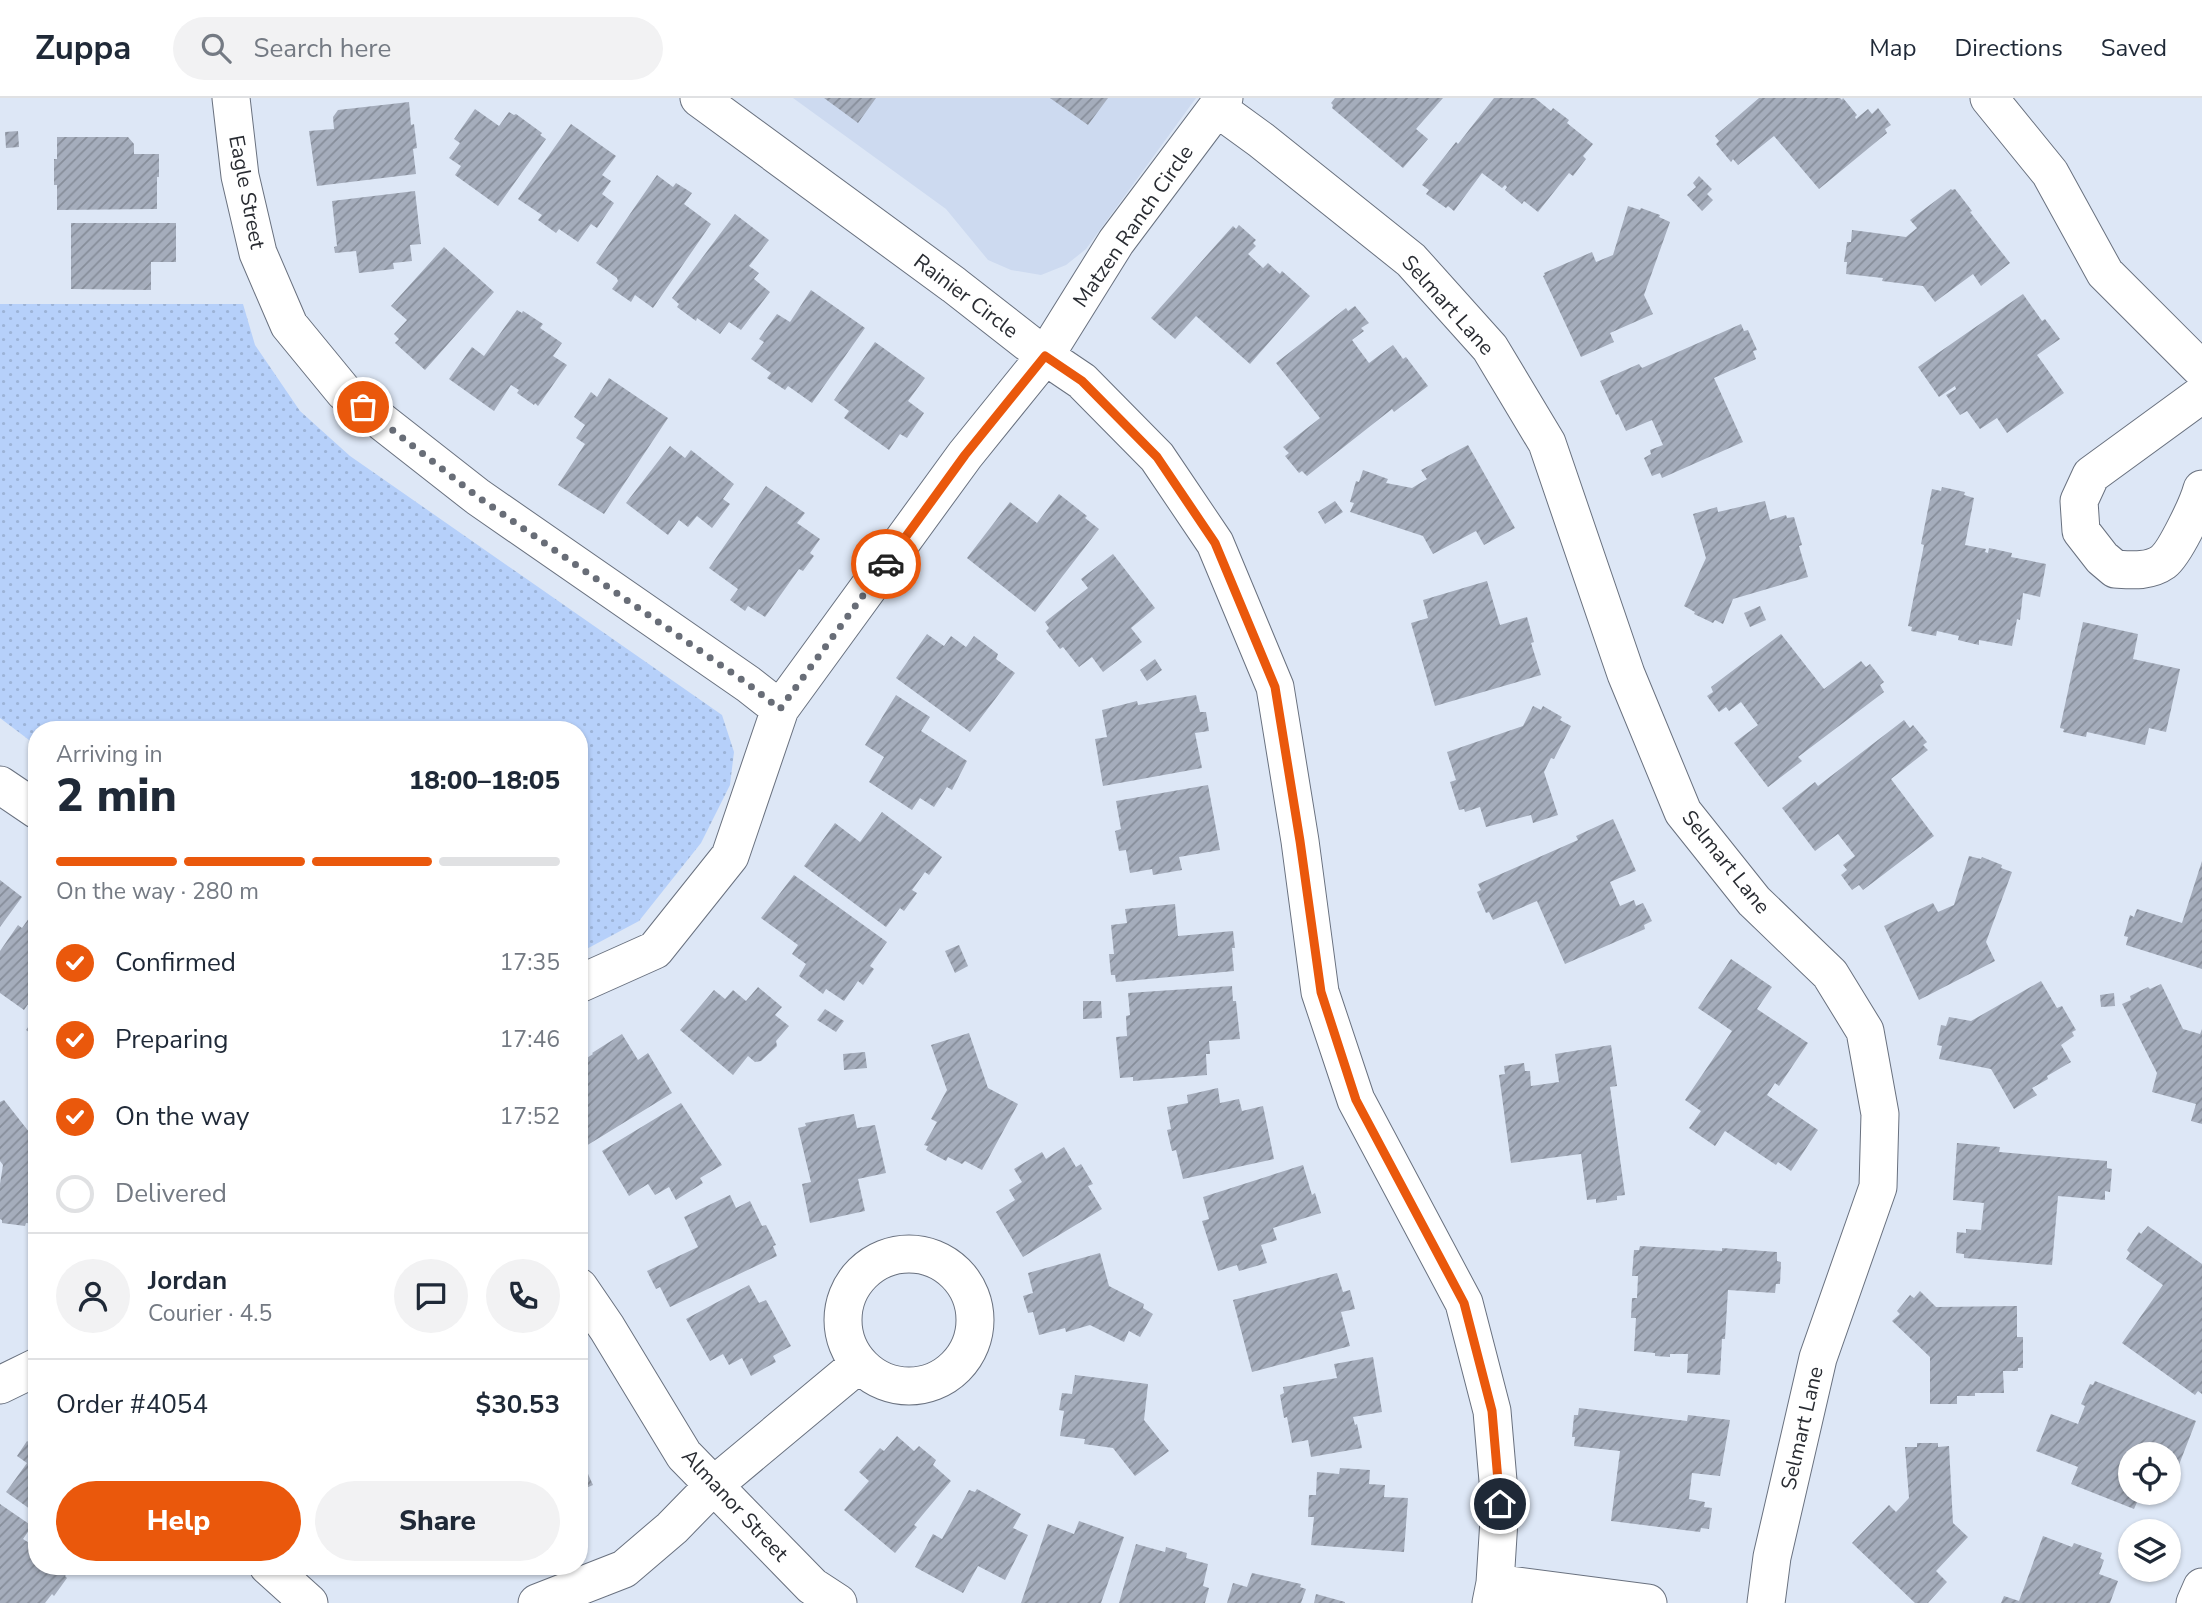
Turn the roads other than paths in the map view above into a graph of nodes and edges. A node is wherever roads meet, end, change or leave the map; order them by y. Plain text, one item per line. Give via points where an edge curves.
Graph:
1 (231, 98) edge
2 (699, 98) edge
3 (1989, 98) edge
4 (1221, 103) edge
5 (1045, 356) junction
6 (2202, 370) edge
7 (2202, 394) edge
8 (2202, 489) edge
9 (780, 709) junction
10 (0, 785) edge
11 (28, 804) edge
12 (588, 980) edge
13 (588, 1300) edge
14 (859, 1364) dead end
15 (28, 1371) edge
16 (0, 1385) edge
17 (714, 1485) junction
18 (278, 1575) edge
19 (2202, 1587) edge
20 (1493, 1593) edge
21 (309, 1603) edge
22 (537, 1603) edge
23 (838, 1603) edge
24 (1648, 1603) edge
25 (1766, 1603) edge
26 (2195, 1603) edge

1 - 9 street, Eagle Street via 240,176 258,253 289,325 344,392 478,497
2 - 5 street, Rainier Circle
3 - 6 street via 2050,173 2105,273
4 - 5 street, Matzen Ranch Circle via 1116,242
4 - 25 street, Selmart Lane via 1411,260 1490,348 1547,443 1626,674 1683,812 1754,901 1830,974 1865,1031 1880,1114 1878,1187 1818,1358 1772,1557
5 - 9 street, Matzen Ranch Circle via 965,455
5 - 20 street, Rainier Circle via 1082,381 1157,457 1215,543 1275,687 1321,992 1356,1100 1464,1303 1492,1411 1500,1504
7 - 8 street via 2091,475 2078,501 2081,531 2115,569 2142,570 2164,562
9 - 12 street, Matzen Ranch Circle via 730,856 655,950
10 - 11 street
13 - 17 street, Almanor Street via 684,1455
14 - 17 street
15 - 16 street
17 - 22 street via 624,1569
17 - 23 street, Almanor Street via 812,1586
18 - 21 street
19 - 26 street
20 - 24 street

